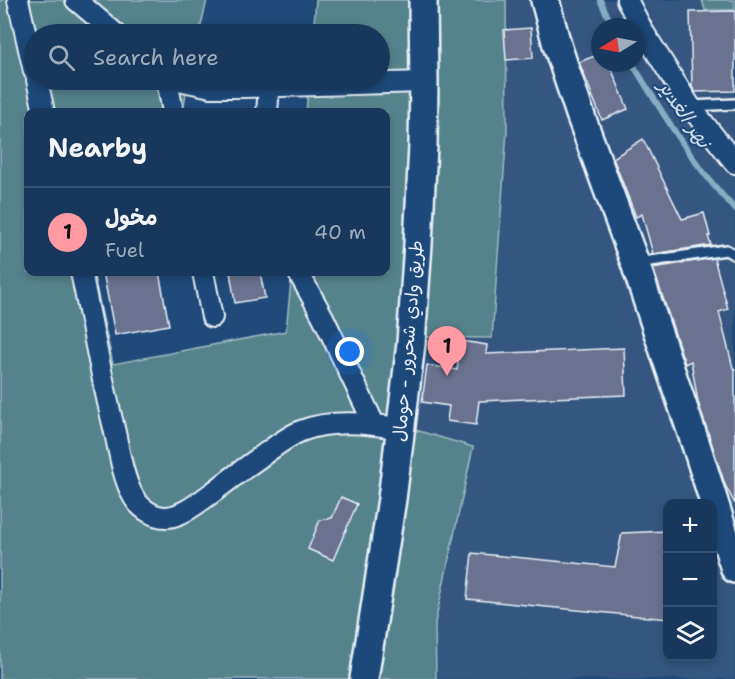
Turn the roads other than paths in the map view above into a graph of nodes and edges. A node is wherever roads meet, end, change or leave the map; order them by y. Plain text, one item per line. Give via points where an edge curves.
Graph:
1 (18, 0) edge
2 (76, 0) edge
3 (423, 0) edge
4 (545, 0) edge
5 (627, 0) edge
6 (104, 24) edge
7 (24, 26) edge
8 (424, 82) junction
9 (390, 83) edge
10 (39, 90) edge
11 (169, 90) edge
12 (269, 90) edge
13 (735, 104) edge
14 (690, 106) junction
15 (43, 108) edge
16 (172, 108) edge
17 (267, 108) edge
18 (735, 163) edge
19 (735, 255) edge
20 (635, 263) junction
21 (82, 276) edge
22 (204, 276) edge
23 (300, 276) edge
24 (212, 317) dead end
25 (374, 424) junction
26 (401, 429) junction
27 (735, 569) edge
28 (364, 679) edge

1 - 7 street
2 - 6 street
3 - 8 main road, طريق وادي شحرور - حومال
4 - 20 main road via 580,114
5 - 14 street
8 - 9 street
8 - 26 main road, طريق وادي شحرور - حومال via 418,244
10 - 15 street
11 - 16 street
12 - 17 street
13 - 14 lane
14 - 18 street
19 - 20 lane via 726,250
20 - 27 main road
21 - 25 street via 124,473 141,508 167,517 183,512 284,439 303,430 349,423
22 - 24 street
23 - 25 street
25 - 26 street
26 - 28 main road, طريق وادي شحرور - حومال

